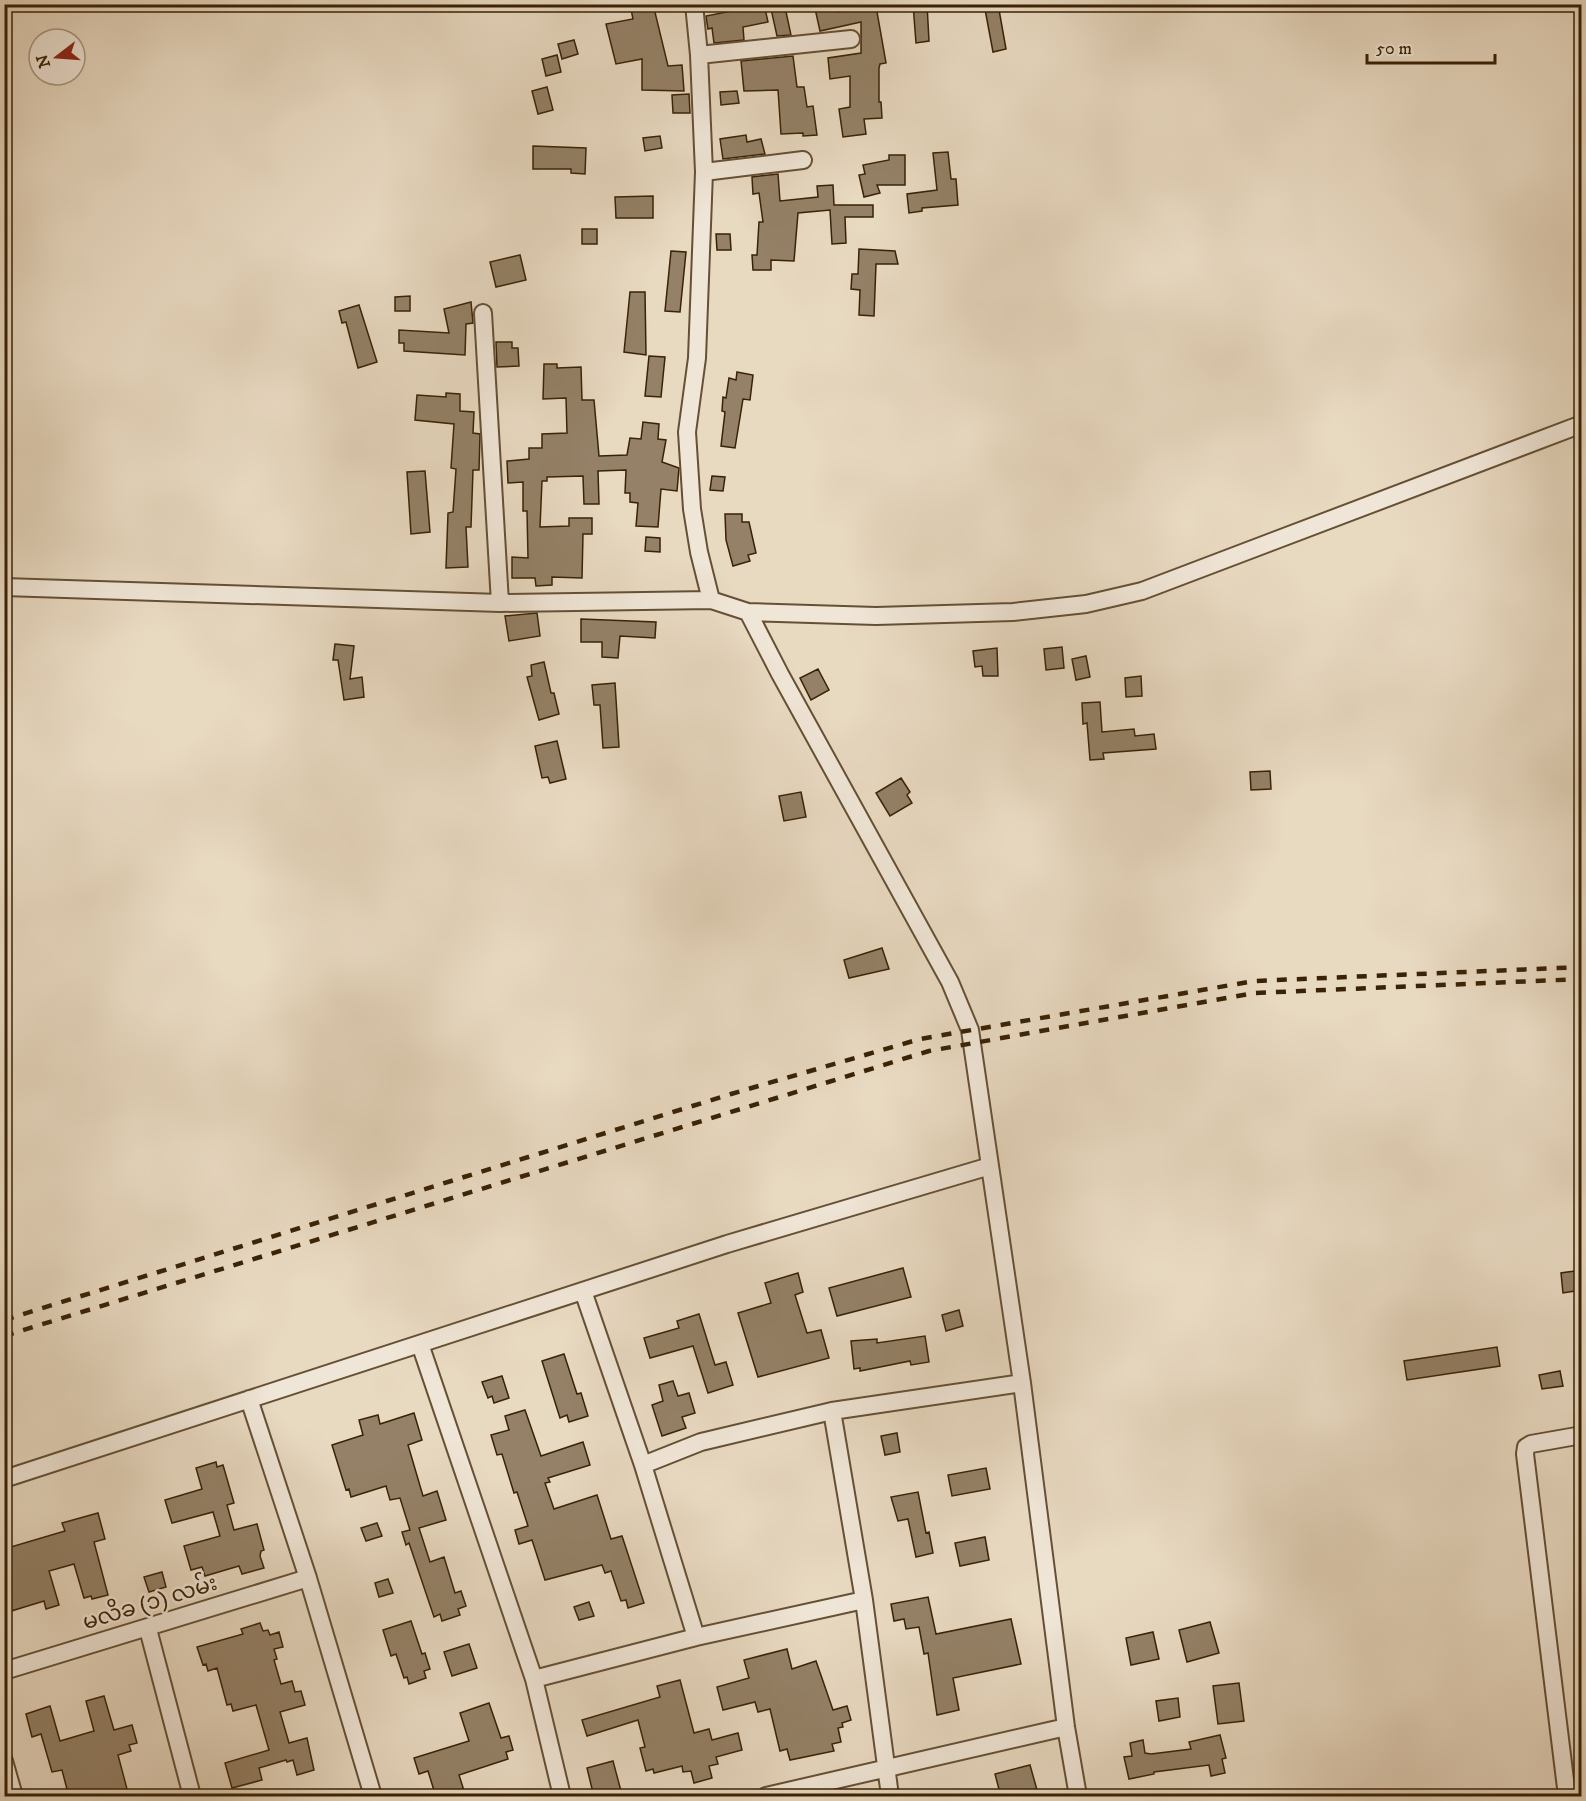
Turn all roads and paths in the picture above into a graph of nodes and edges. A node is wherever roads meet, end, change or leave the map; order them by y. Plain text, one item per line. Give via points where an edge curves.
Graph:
1 (694, 4) edge
2 (851, 39) dead end
3 (699, 55) junction
4 (803, 160) dead end
5 (704, 172) junction
6 (483, 313) dead end
7 (1581, 424) edge
8 (4, 587) edge
9 (711, 600) junction
10 (500, 603) junction
11 (748, 612) junction
12 (990, 1166) junction
13 (584, 1291) junction
14 (420, 1344) junction
15 (1022, 1383) junction
16 (249, 1399) junction
17 (832, 1411) junction
18 (1581, 1435) edge
19 (643, 1465) junction
20 (4, 1479) edge
21 (308, 1578) junction
22 (864, 1600) junction
23 (148, 1629) junction
24 (696, 1637) junction
25 (4, 1671) edge
26 (534, 1679) junction
27 (1066, 1727) junction
28 (4, 1761) edge
29 (886, 1768) junction
30 (14, 1797) edge
31 (192, 1797) edge
32 (373, 1797) edge
33 (562, 1797) edge
34 (766, 1797) edge
35 (890, 1797) edge
36 (1078, 1797) edge
37 (1567, 1797) edge

1 - 3 street
2 - 3 street
3 - 5 street
4 - 5 street
5 - 9 street via 697,358 687,432 692,509
6 - 10 street
7 - 11 street via 1142,591 1086,604 1002,612 876,616
8 - 10 street
9 - 10 street
9 - 11 street
11 - 12 street via 964,1013 970,1030
12 - 13 street
12 - 15 street
13 - 14 street
13 - 19 street
14 - 16 street
14 - 26 street
15 - 17 street
15 - 27 street
16 - 20 street
16 - 21 street
17 - 19 street via 701,1442
17 - 22 street
18 - 37 street via 1531,1444 1525,1454
19 - 24 street
21 - 23 street, မလိခ (၁) လမ်း
21 - 32 street
22 - 24 street
22 - 29 street
23 - 25 street, မလိခ (၁) လမ်း
23 - 31 street
24 - 26 street
26 - 33 street
27 - 29 street
27 - 36 street
28 - 30 street
29 - 34 street
29 - 35 street

